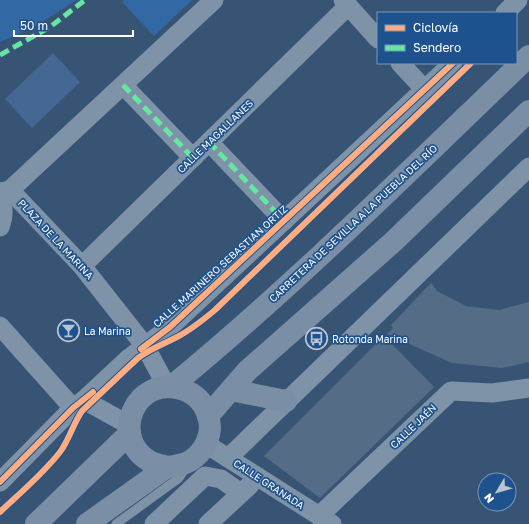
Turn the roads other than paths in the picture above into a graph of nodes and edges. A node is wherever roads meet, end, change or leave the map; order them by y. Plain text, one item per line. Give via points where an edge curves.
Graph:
1 (214, 0) edge
2 (518, 0) edge
3 (346, 3) edge
4 (506, 12) edge
5 (377, 38) edge
6 (529, 56) edge
7 (401, 64) edge
8 (452, 64) edge
9 (124, 85) junction
10 (424, 90) junction
11 (529, 111) edge
12 (209, 142) junction
13 (193, 158) junction
14 (529, 167) edge
15 (3, 192) edge
16 (284, 220) junction
17 (0, 227) edge
18 (82, 266) junction
19 (4, 336) edge
20 (145, 346) junction
21 (170, 386) junction
22 (529, 388) edge
23 (231, 390) junction
24 (286, 401) junction
25 (79, 404) junction
26 (208, 416) junction
27 (129, 429) junction
28 (206, 444) junction
29 (228, 458) junction
30 (190, 461) junction
31 (167, 466) junction
32 (259, 477) junction
33 (0, 482) edge
34 (241, 492) junction
35 (325, 520) edge
36 (36, 524) edge
37 (88, 524) edge
38 (116, 524) edge
39 (154, 524) edge
40 (208, 524) edge

1 - 9 street
2 - 4 street
3 - 5 street
3 - 12 street, CALLE MAGALLANES
6 - 21 main road, CARRETERA DE SEVILLA A LA PUEBLA DEL RÍO via 235,334
7 - 10 street
8 - 10 street, CALLE MARINERO SEBASTIAN ORTIZ
9 - 13 street
9 - 15 street
10 - 16 street, CALLE MARINERO SEBASTIAN ORTIZ
11 - 23 main road via 393,242 247,371
12 - 13 street, CALLE MAGALLANES
12 - 16 street
13 - 18 street, CALLE MAGALLANES
14 - 24 street
15 - 17 street via 3,222
15 - 18 street, PLAZA DE LA MARINA
16 - 20 street, CALLE MARINERO SEBASTIAN ORTIZ via 170,327
18 - 20 street, PLAZA DE LA MARINA
19 - 25 street
20 - 21 street, PLAZA DE LA MARINA
20 - 25 street, CALLE MARINERO SEBASTIAN ORTIZ
21 - 26 main road via 187,390 194,395
21 - 27 main road via 148,392 134,407
22 - 35 street, CALLE JAÉN via 492,393 451,391
23 - 24 main road
23 - 26 main road
24 - 29 street
25 - 27 street
25 - 33 street, CALLE MARINERO SEBASTIAN ORTIZ
26 - 28 main road via 210,430
27 - 31 main road via 139,453 150,462
27 - 36 main road
28 - 29 street, CALLE GRANADA
28 - 30 main road
29 - 32 street, CALLE GRANADA
30 - 31 main road
30 - 38 lane via 179,478
31 - 37 main road
32 - 34 street
32 - 35 street, CALLE GRANADA
34 - 39 street via 221,479 206,476
34 - 40 street

